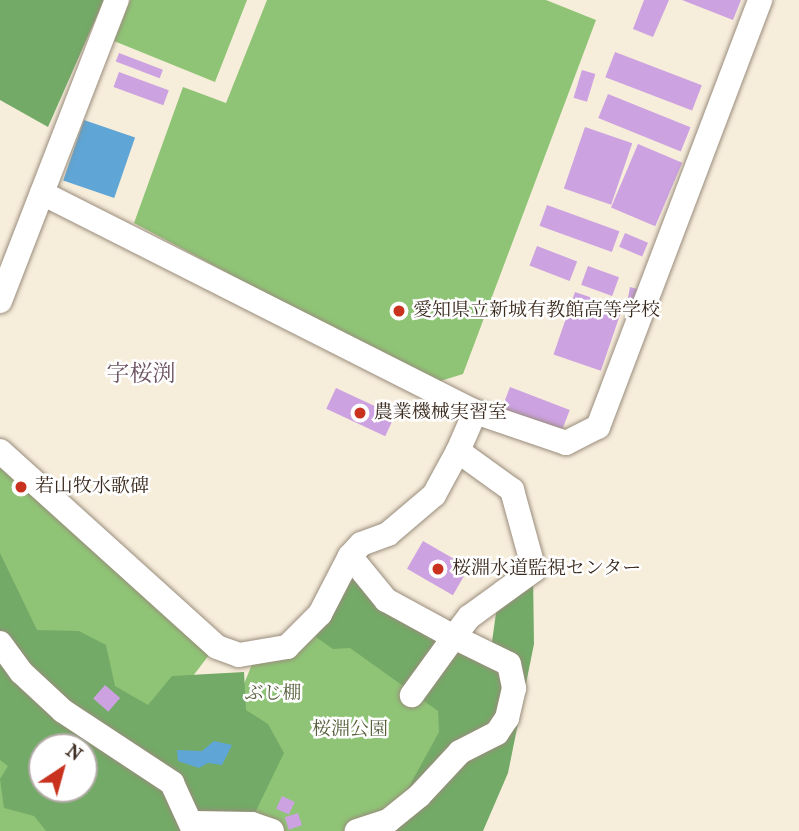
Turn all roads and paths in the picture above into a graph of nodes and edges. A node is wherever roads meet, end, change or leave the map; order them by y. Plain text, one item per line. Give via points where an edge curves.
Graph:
1 (117, 0) edge
2 (760, 0) edge
3 (42, 193) junction
4 (0, 301) edge
5 (475, 412) junction
6 (0, 451) edge
7 (458, 452) junction
8 (350, 556) junction
9 (454, 637) junction
10 (0, 643) edge
11 (412, 695) dead end
12 (194, 827) edge
13 (272, 831) edge
14 (357, 831) edge

1 - 3 street
2 - 5 street via 598,427 566,443
3 - 4 street
3 - 5 street
5 - 7 street
6 - 8 street via 217,647 239,655 287,647 320,614
7 - 8 street via 434,495 388,534 361,544
7 - 9 street via 512,490 534,570 469,617
8 - 9 street via 386,600
9 - 11 street
9 - 14 street via 509,664 514,688 507,718 497,733 460,752 419,796 387,821
10 - 12 street via 21,673 63,711 172,783
12 - 13 street via 251,824

